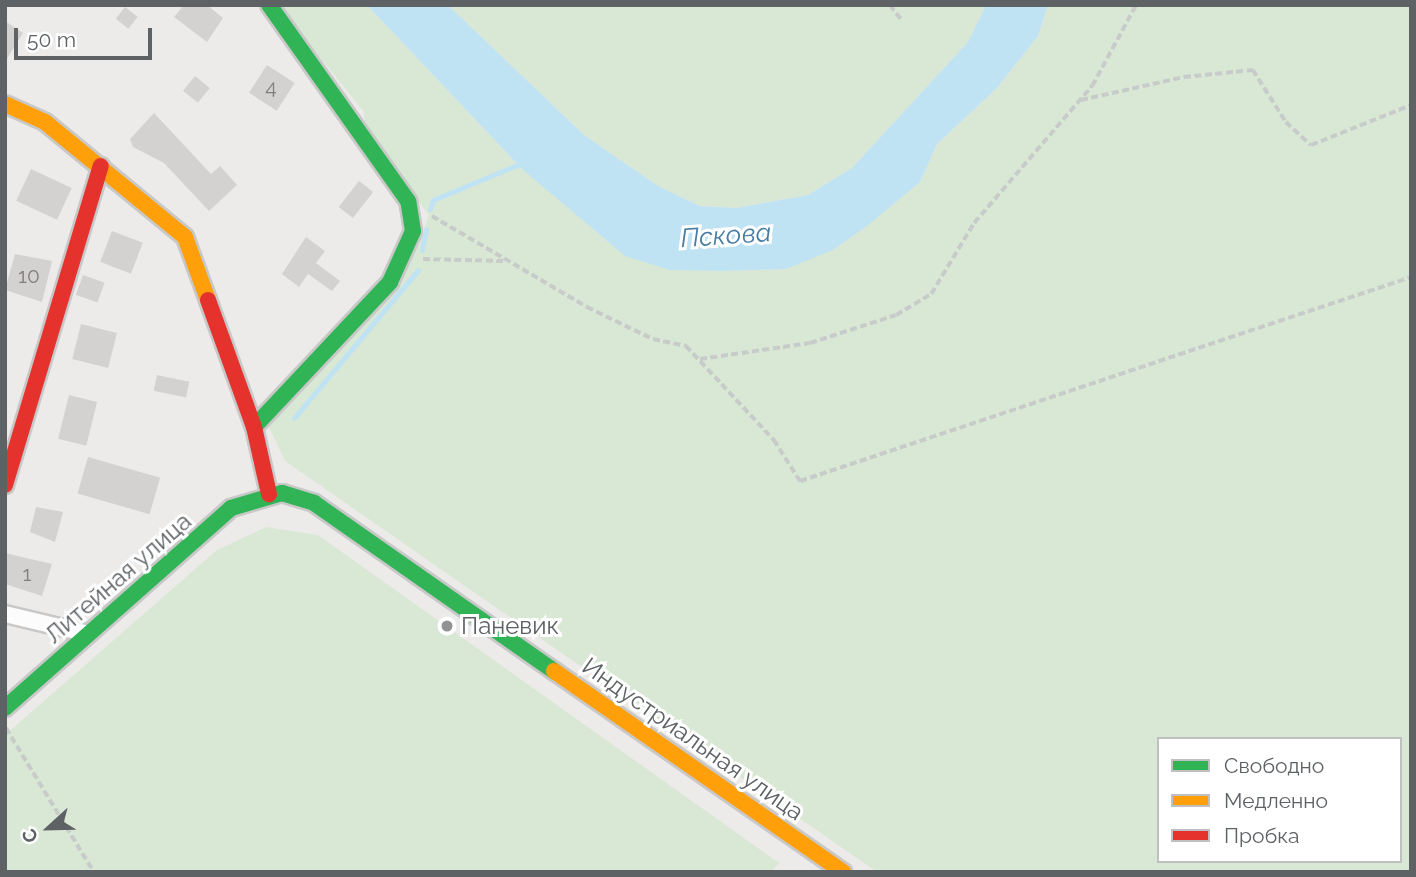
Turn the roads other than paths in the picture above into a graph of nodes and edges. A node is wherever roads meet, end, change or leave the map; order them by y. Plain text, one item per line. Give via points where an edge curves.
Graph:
1 (270, 5) edge
2 (5, 104) edge
3 (102, 166) junction
4 (254, 427) junction
5 (5, 485) edge
6 (269, 494) junction
7 (5, 614) edge
8 (88, 634) junction
9 (5, 708) edge
10 (843, 872) edge

1 - 4 street via 408,201 413,231 401,263
2 - 3 street via 45,122
3 - 4 street via 185,237
3 - 5 street
4 - 6 street
6 - 8 street, Литейная улица via 231,508
6 - 10 street, Индустриальная улица via 314,503
7 - 8 street
8 - 9 street, Литейная улица

